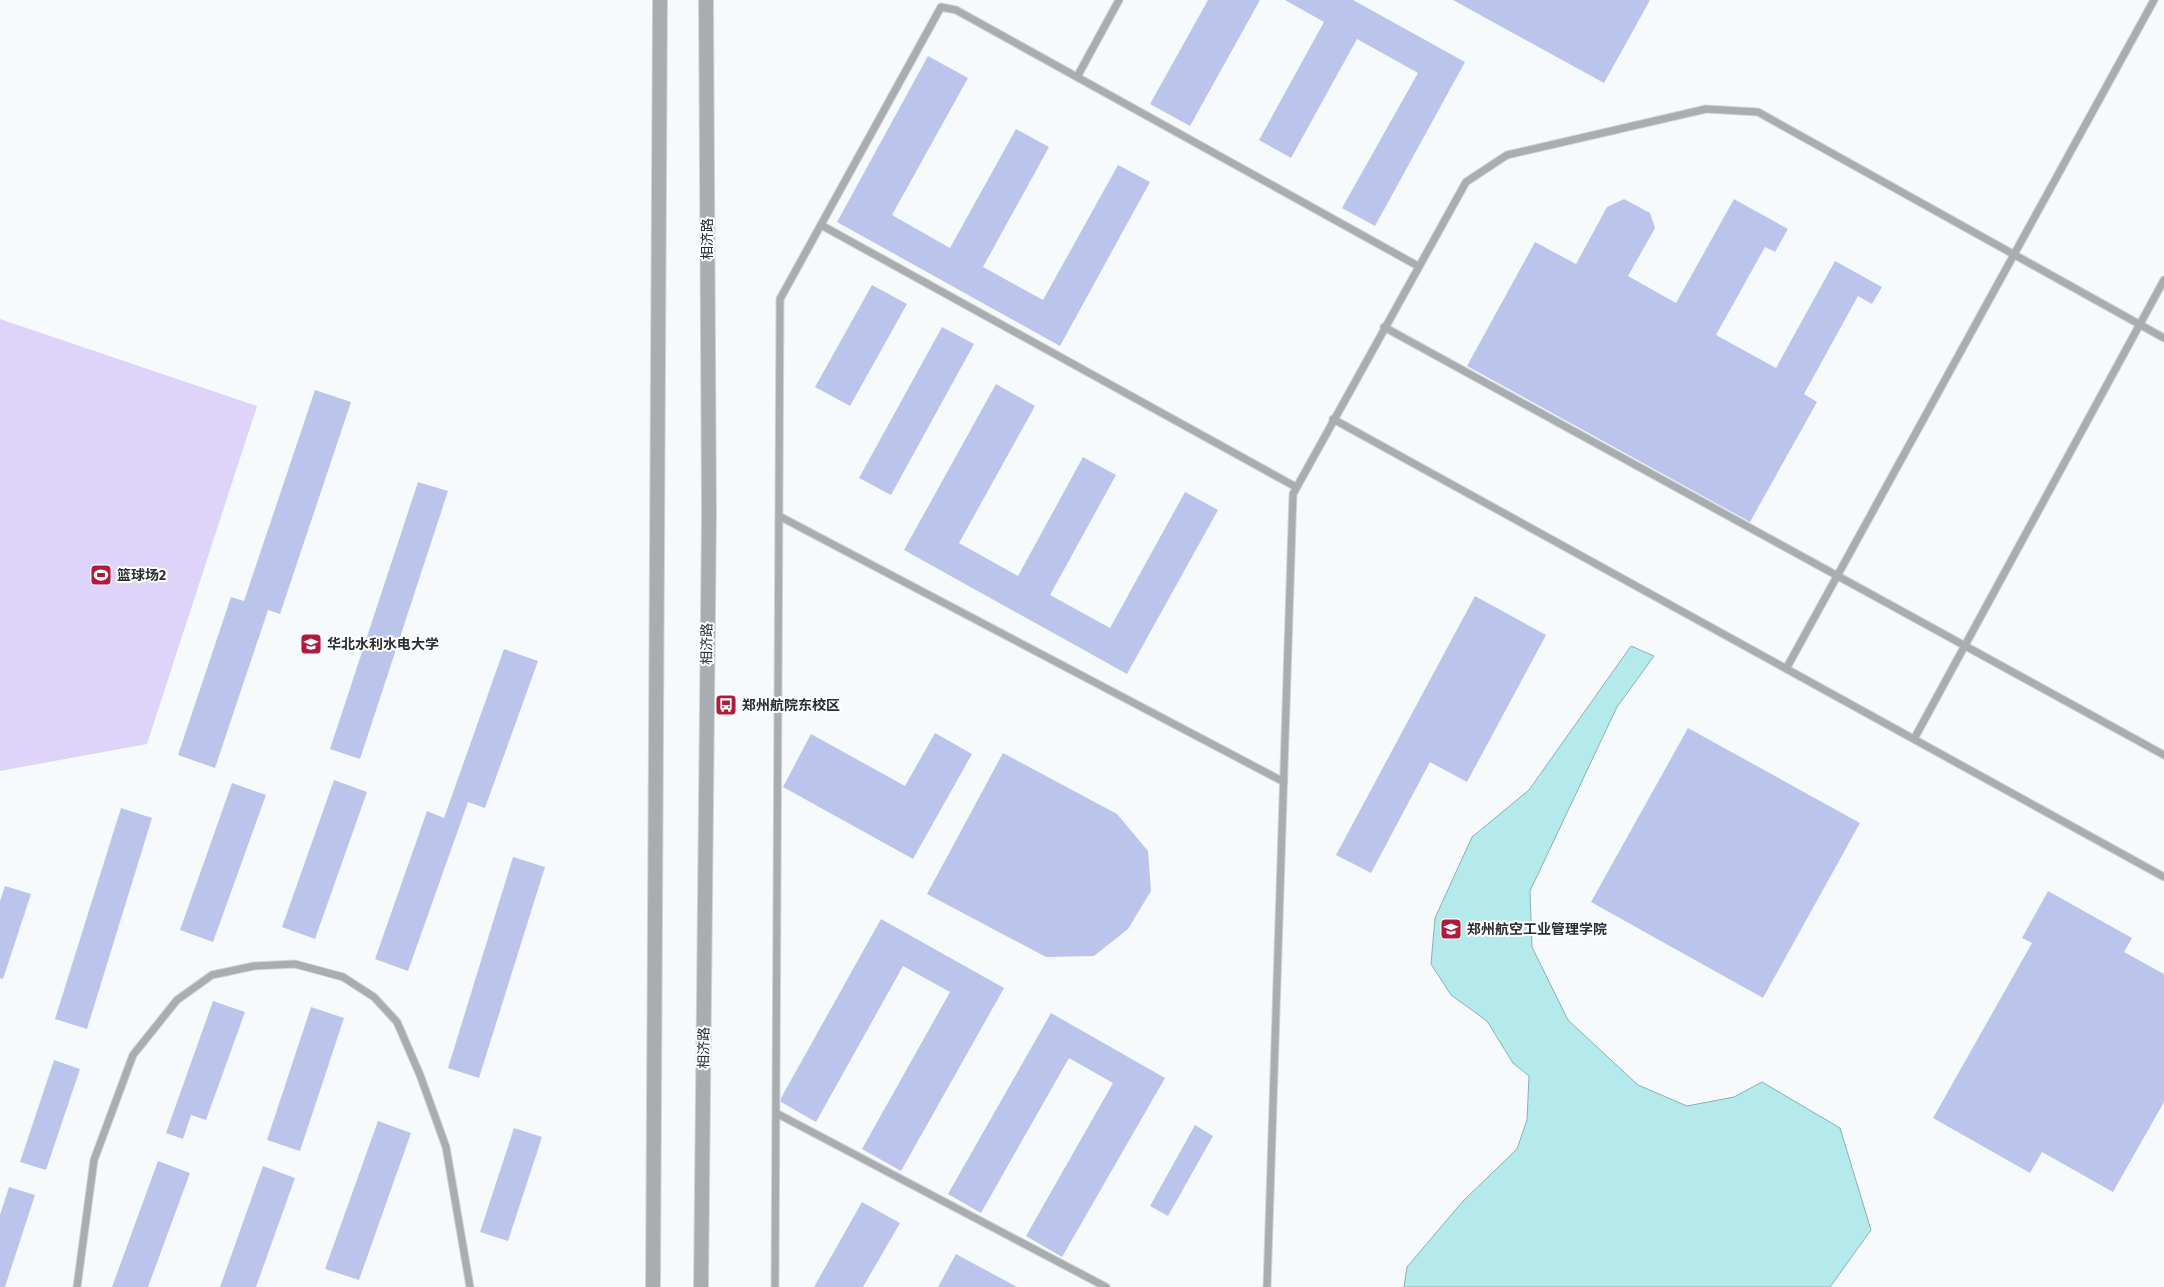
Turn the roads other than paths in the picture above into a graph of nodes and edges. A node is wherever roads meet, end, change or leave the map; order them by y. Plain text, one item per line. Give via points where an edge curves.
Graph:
1 (660, 0) edge
2 (706, 0) edge
3 (1119, 0) edge
4 (2154, 0) edge
5 (1077, 77) junction
6 (821, 225) junction
7 (2014, 255) junction
8 (1418, 266) junction
9 (2164, 280) edge
10 (2140, 324) junction
11 (1384, 327) junction
12 (2164, 338) edge
13 (1333, 418) junction
14 (1296, 487) junction
15 (779, 516) junction
16 (1837, 576) junction
17 (1965, 646) junction
18 (1786, 669) junction
19 (1914, 739) junction
20 (2164, 755) edge
21 (1284, 782) junction
22 (2164, 877) edge
23 (776, 1113) junction
24 (78, 1287) edge
25 (470, 1287) edge
26 (653, 1287) edge
27 (701, 1287) edge
28 (775, 1287) edge
29 (1106, 1287) edge
30 (1267, 1287) edge

1 - 26 street
2 - 27 street, 相济路 via 709,524
3 - 5 lane
4 - 7 lane
5 - 6 lane via 956,10 941,7
5 - 8 lane
6 - 14 lane
6 - 15 lane via 780,299
7 - 8 lane via 1758,112 1706,109 1507,155 1466,182
7 - 10 lane
7 - 16 lane
8 - 11 lane
9 - 10 lane
10 - 12 lane
10 - 17 lane
11 - 13 lane
11 - 16 lane
13 - 14 lane
13 - 18 lane
14 - 21 lane via 1293,494
15 - 21 lane
15 - 23 lane
16 - 17 lane
16 - 18 lane
17 - 19 lane
17 - 20 lane
18 - 19 lane
19 - 22 lane
21 - 30 lane
23 - 28 lane
23 - 29 lane
24 - 25 lane via 94,1160 133,1055 177,1000 212,975 254,966 295,964 342,977 374,997 397,1022 446,1147

